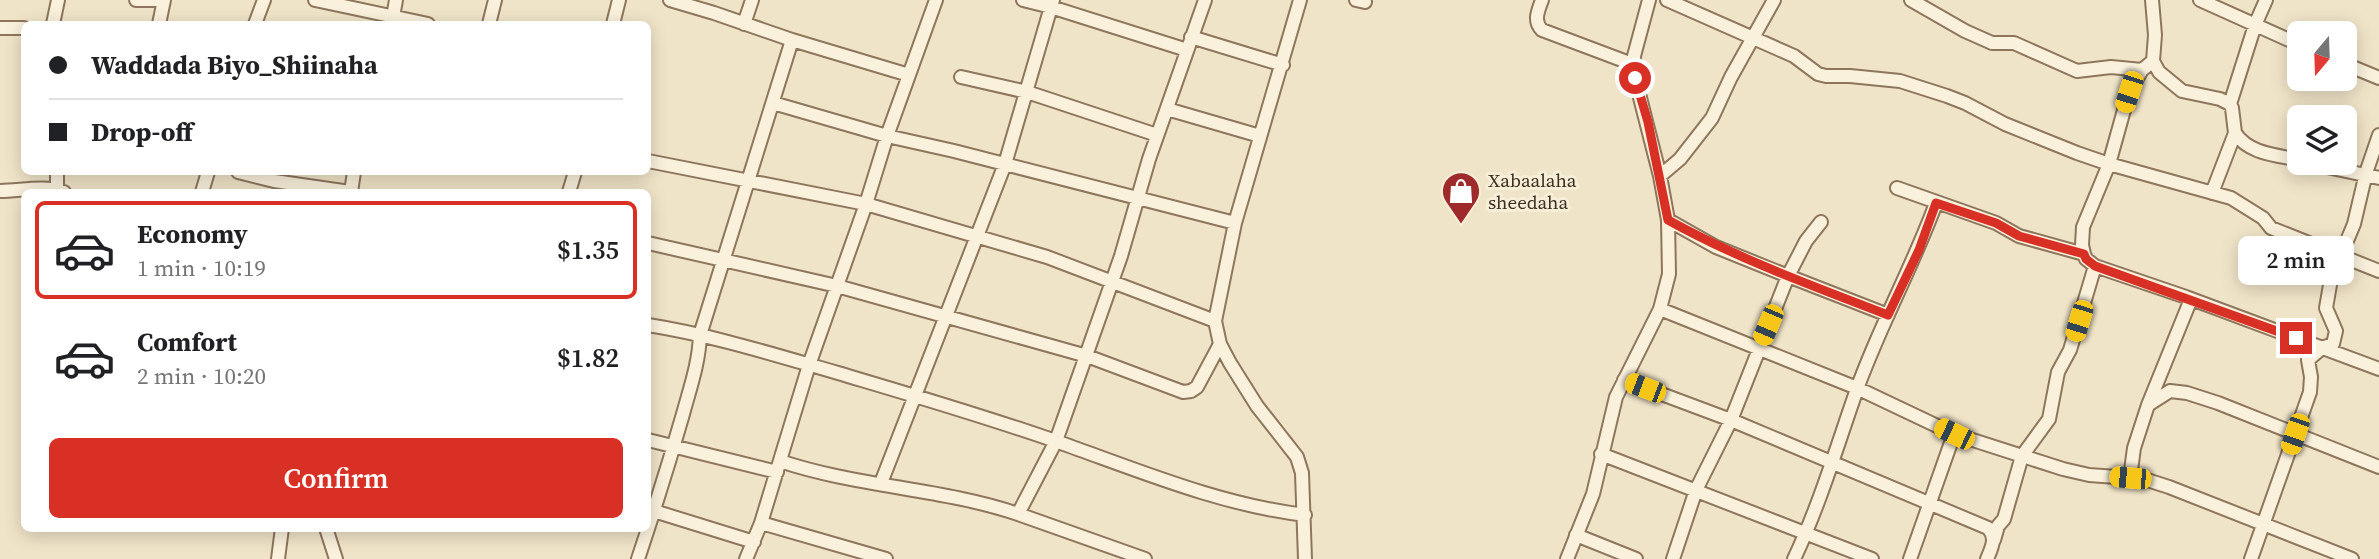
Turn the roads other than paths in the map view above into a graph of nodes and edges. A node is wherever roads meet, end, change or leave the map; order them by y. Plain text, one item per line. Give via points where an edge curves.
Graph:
1 (58, 0) edge
2 (136, 0) edge
3 (164, 0) edge
4 (264, 0) edge
5 (315, 0) edge
6 (396, 0) edge
7 (495, 0) edge
8 (619, 0) edge
9 (670, 0) edge
10 (752, 0) edge
11 (1023, 0) edge
12 (1205, 0) edge
13 (1300, 0) edge
14 (1542, 0) edge
15 (1649, 0) edge
16 (1667, 0) edge
17 (1774, 0) edge
18 (1911, 0) edge
19 (2151, 0) edge
20 (2200, 0) edge
21 (2266, 0) edge
22 (934, 1) edge
23 (1052, 3) edge
24 (393, 17) junction
25 (54, 21) edge
26 (160, 21) edge
27 (256, 21) edge
28 (413, 21) edge
29 (490, 21) edge
30 (614, 21) edge
31 (744, 24) junction
32 (2255, 25) junction
33 (0, 28) edge
34 (21, 28) edge
35 (1191, 37) junction
36 (1752, 38) junction
37 (2287, 39) edge
38 (792, 40) junction
39 (1187, 50) junction
40 (2153, 61) junction
41 (1283, 65) junction
42 (1635, 65) junction
43 (2357, 69) edge
44 (2142, 70) junction
45 (909, 75) junction
46 (961, 77) dead end
47 (2379, 78) edge
48 (1027, 92) junction
49 (773, 103) junction
50 (2230, 104) junction
51 (1167, 108) junction
52 (2235, 133) junction
53 (1157, 135) junction
54 (2379, 135) edge
55 (887, 136) junction
56 (1261, 136) junction
57 (2287, 157) edge
58 (651, 162) edge
59 (1005, 164) junction
60 (2109, 164) junction
61 (251, 175) edge
62 (1660, 176) junction
63 (2372, 176) edge
64 (748, 180) junction
65 (1897, 188) dead end
66 (36, 189) edge
67 (330, 189) edge
68 (0, 191) edge
69 (2212, 193) junction
70 (1138, 199) junction
71 (1936, 203) junction
72 (866, 204) junction
73 (1668, 220) junction
74 (1821, 222) dead end
75 (1235, 223) junction
76 (976, 236) junction
77 (651, 244) edge
78 (2084, 254) junction
79 (2341, 256) junction
80 (724, 259) junction
81 (2095, 266) junction
82 (2379, 271) edge
83 (1788, 276) junction
84 (1112, 282) junction
85 (837, 286) junction
86 (2191, 299) junction
87 (1660, 309) junction
88 (1888, 315) junction
89 (945, 316) junction
90 (1215, 321) junction
91 (651, 325) edge
92 (700, 335) junction
93 (1220, 344) junction
94 (2322, 348) junction
95 (1757, 349) junction
96 (1087, 356) junction
97 (809, 365) junction
98 (2379, 369) edge
99 (1624, 380) junction
100 (1857, 388) junction
101 (915, 396) junction
102 (2148, 405) junction
103 (1731, 420) junction
104 (1954, 434) junction
105 (2295, 434) junction
106 (651, 441) edge
107 (1056, 441) junction
108 (674, 447) junction
109 (1601, 454) junction
110 (2022, 456) junction
111 (1832, 464) junction
112 (778, 467) junction
113 (2379, 467) edge
114 (2130, 478) junction
115 (881, 483) junction
116 (1696, 490) junction
117 (1930, 503) junction
118 (1018, 513) junction
119 (1305, 515) junction
120 (651, 516) edge
121 (761, 523) junction
122 (2263, 524) junction
123 (281, 532) edge
124 (327, 532) edge
125 (646, 532) edge
126 (1806, 534) junction
127 (1576, 535) junction
128 (1994, 540) junction
129 (754, 542) junction
130 (278, 559) edge
131 (336, 559) edge
132 (638, 559) edge
133 (746, 559) edge
134 (886, 559) edge
135 (1145, 559) edge
136 (1305, 559) edge
137 (1567, 559) edge
138 (1636, 559) edge
139 (1673, 559) edge
140 (1794, 559) edge
141 (1872, 559) edge
142 (1910, 559) edge
143 (1987, 559) edge
144 (2251, 559) edge
145 (2352, 559) edge

1 - 25 street
2 - 3 street
3 - 26 street
4 - 27 street
5 - 24 street
6 - 24 street
7 - 29 street
8 - 30 street
9 - 31 street
10 - 31 street
11 - 23 street
12 - 35 street
13 - 41 street
14 - 42 street via 1537,24 1542,30
15 - 42 street
16 - 36 street
17 - 36 street
18 - 44 street via 1992,43 2014,43 2077,71
19 - 40 street
20 - 32 street
21 - 32 street
22 - 45 street
23 - 39 street
23 - 48 street
24 - 28 street
31 - 38 street
32 - 37 street
32 - 50 street
33 - 34 street
35 - 39 street
35 - 41 street
36 - 60 street via 1794,56 1818,74 1900,81 1965,103 2005,124
36 - 62 street via 1712,118 1680,159
38 - 45 street
38 - 49 street
39 - 51 street
40 - 44 street
40 - 50 street via 2182,91
41 - 56 street
42 - 62 street
43 - 47 street
44 - 60 street via 2129,92
45 - 55 street
46 - 48 street
48 - 53 street
48 - 59 street
49 - 55 street
49 - 64 street
50 - 52 street
51 - 53 street
51 - 56 street
52 - 57 street via 2254,150
52 - 69 street
53 - 70 street
54 - 63 street
55 - 59 street
55 - 72 street
56 - 75 street
58 - 64 street
59 - 70 street
59 - 76 street
60 - 69 street
60 - 78 street via 2083,227
61 - 67 street
62 - 73 street
63 - 79 street
64 - 72 street
64 - 80 street
65 - 71 street
66 - 68 street
69 - 79 street via 2231,198 2271,228
70 - 75 street
70 - 84 street
71 - 78 street via 1996,223 2019,236
71 - 88 street
72 - 76 street
72 - 85 street
73 - 83 street via 1716,247
73 - 87 street via 1670,274
74 - 83 street
75 - 90 street
76 - 84 street
76 - 89 street
77 - 80 street
78 - 81 street
79 - 82 street
79 - 94 street via 2326,308 2336,331 2333,344
80 - 85 street
80 - 92 street
81 - 86 street
81 - 110 street via 2070,350 2058,372 2049,418
83 - 88 street
83 - 95 street
84 - 90 street
84 - 96 street
85 - 89 street
85 - 97 street
86 - 94 street
86 - 102 street
87 - 95 street
87 - 99 street
88 - 100 street
89 - 96 street
89 - 101 street
90 - 93 street
91 - 92 street
92 - 97 street
92 - 108 street
93 - 96 street via 1197,387 1183,392
93 - 119 street via 1257,405 1297,457
94 - 98 street
94 - 105 street via 2308,360 2310,392
95 - 100 street
95 - 103 street
96 - 107 street
97 - 101 street
97 - 112 street
99 - 103 street
99 - 109 street
100 - 104 street
100 - 111 street
101 - 107 street
101 - 115 street
102 - 105 street via 2170,391 2187,393
102 - 114 street
103 - 111 street
103 - 116 street
104 - 110 street
104 - 117 street
105 - 113 street
105 - 122 street
106 - 108 street
107 - 118 street
107 - 119 street via 1218,495
108 - 112 street
108 - 120 street
109 - 116 street
109 - 127 street via 1593,494
110 - 114 street via 2089,475
110 - 128 street
111 - 117 street
111 - 126 street
112 - 115 street
112 - 121 street
114 - 122 street via 2169,487
115 - 118 street
116 - 126 street
116 - 139 street
117 - 128 street via 1988,528
117 - 142 street
118 - 135 street
119 - 136 street
120 - 129 street
121 - 129 street
121 - 134 street
122 - 144 street
122 - 145 street
123 - 130 street
124 - 131 street
125 - 132 street
126 - 140 street
126 - 141 street
127 - 137 street
127 - 138 street
128 - 143 street
129 - 133 street

